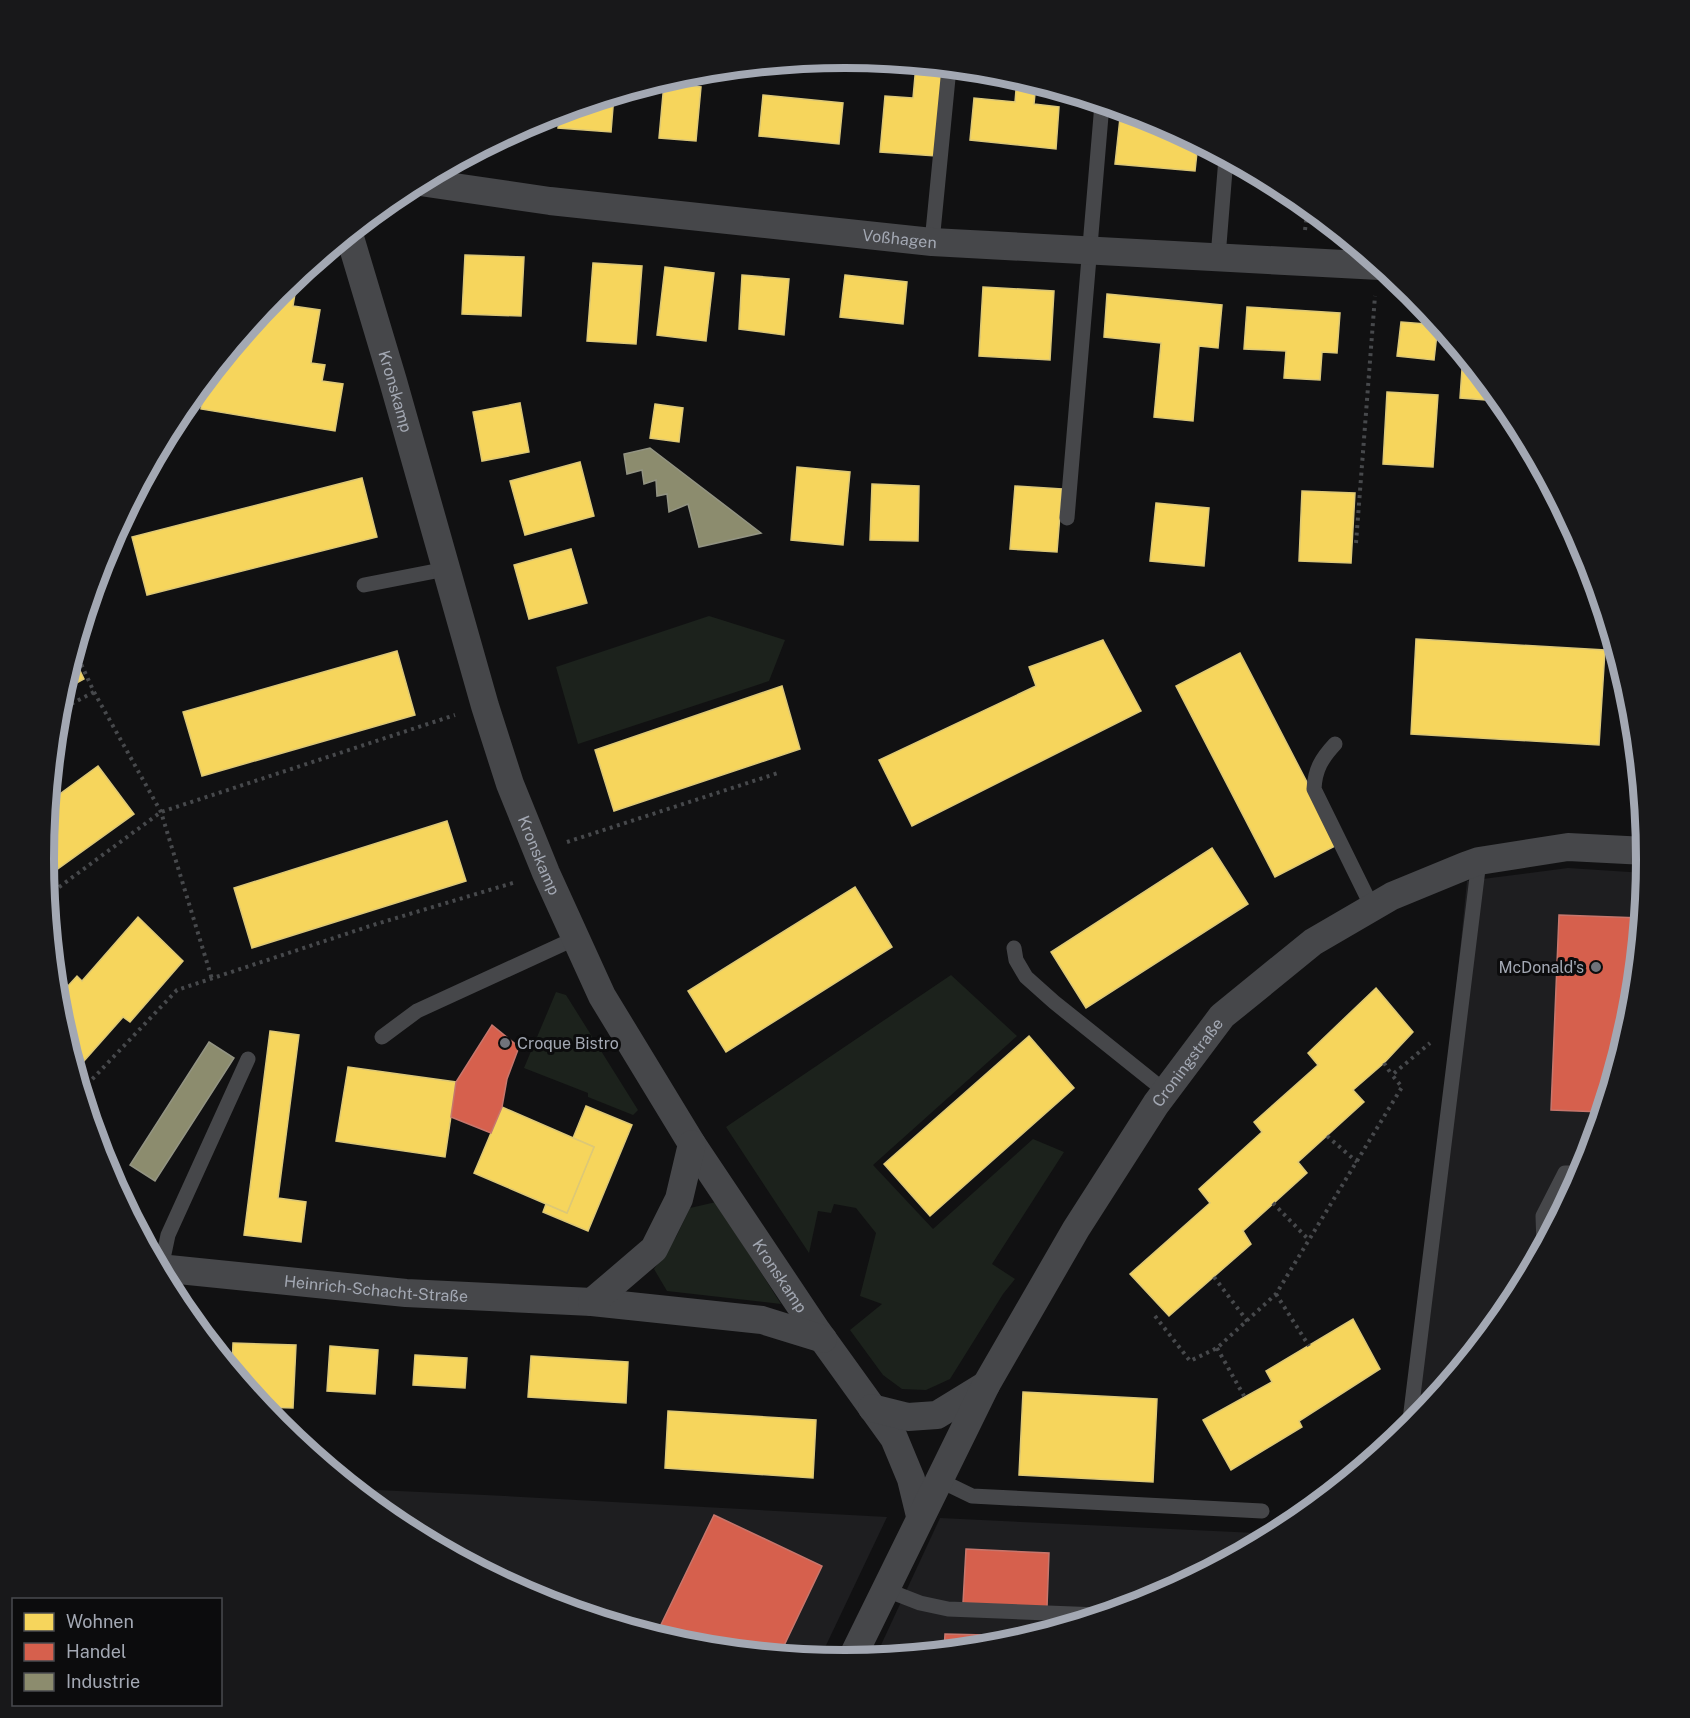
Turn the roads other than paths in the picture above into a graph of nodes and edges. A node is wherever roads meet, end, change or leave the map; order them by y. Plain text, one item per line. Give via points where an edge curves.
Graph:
1 (948, 75) edge
2 (1101, 111) edge
3 (1225, 166) edge
4 (434, 184) edge
5 (351, 241) edge
6 (932, 242) junction
7 (1090, 250) junction
8 (1218, 257) junction
9 (1368, 265) edge
10 (1067, 518) dead end
11 (446, 569) junction
12 (364, 585) dead end
13 (1335, 744) dead end
14 (1636, 850) edge
15 (1479, 861) junction
16 (1372, 907) junction
17 (576, 938) junction
18 (1014, 948) dead end
19 (382, 1037) dead end
20 (248, 1059) dead end
21 (1165, 1091) junction
22 (692, 1144) junction
23 (1571, 1173) edge
24 (1543, 1229) edge
25 (162, 1258) edge
26 (169, 1269) edge
27 (592, 1302) junction
28 (823, 1339) junction
29 (986, 1385) junction
30 (872, 1408) junction
31 (1410, 1412) edge
32 (939, 1480) junction
33 (1262, 1511) dead end
34 (920, 1516) junction
35 (884, 1589) junction
36 (1076, 1615) edge
37 (855, 1650) edge

1 - 6 lane
2 - 7 lane
3 - 8 lane
4 - 6 street, Voßhagen via 550,201
5 - 11 street, Kronskamp
6 - 7 street, Voßhagen
7 - 8 street, Voßhagen
7 - 10 lane
8 - 9 street, Voßhagen
11 - 12 lane
11 - 17 street, Kronskamp via 510,784
13 - 16 lane via 1320,760 1314,789
14 - 15 street, Croningstraße via 1568,847
15 - 16 street, Croningstraße
15 - 31 lane
16 - 21 street, Croningstraße via 1313,942 1222,1016
17 - 19 lane via 417,1011
17 - 22 street, Kronskamp via 602,996
18 - 21 lane via 1026,976
20 - 25 lane via 168,1235
21 - 29 street, Croningstraße via 1076,1228
22 - 27 street via 679,1199 654,1249
22 - 28 street, Kronskamp
23 - 24 lane via 1565,1173 1543,1216
26 - 27 street, Heinrich-Schacht-Straße via 406,1293
27 - 28 street, Heinrich-Schacht-Straße via 762,1320
28 - 30 street, Kronskamp
29 - 30 street via 937,1415 908,1417
29 - 32 street, Croningstraße
30 - 34 street, Kronskamp via 894,1438 911,1479
32 - 33 lane via 972,1496
32 - 34 street, Croningstraße
34 - 35 street
35 - 36 lane via 948,1609
35 - 37 street

